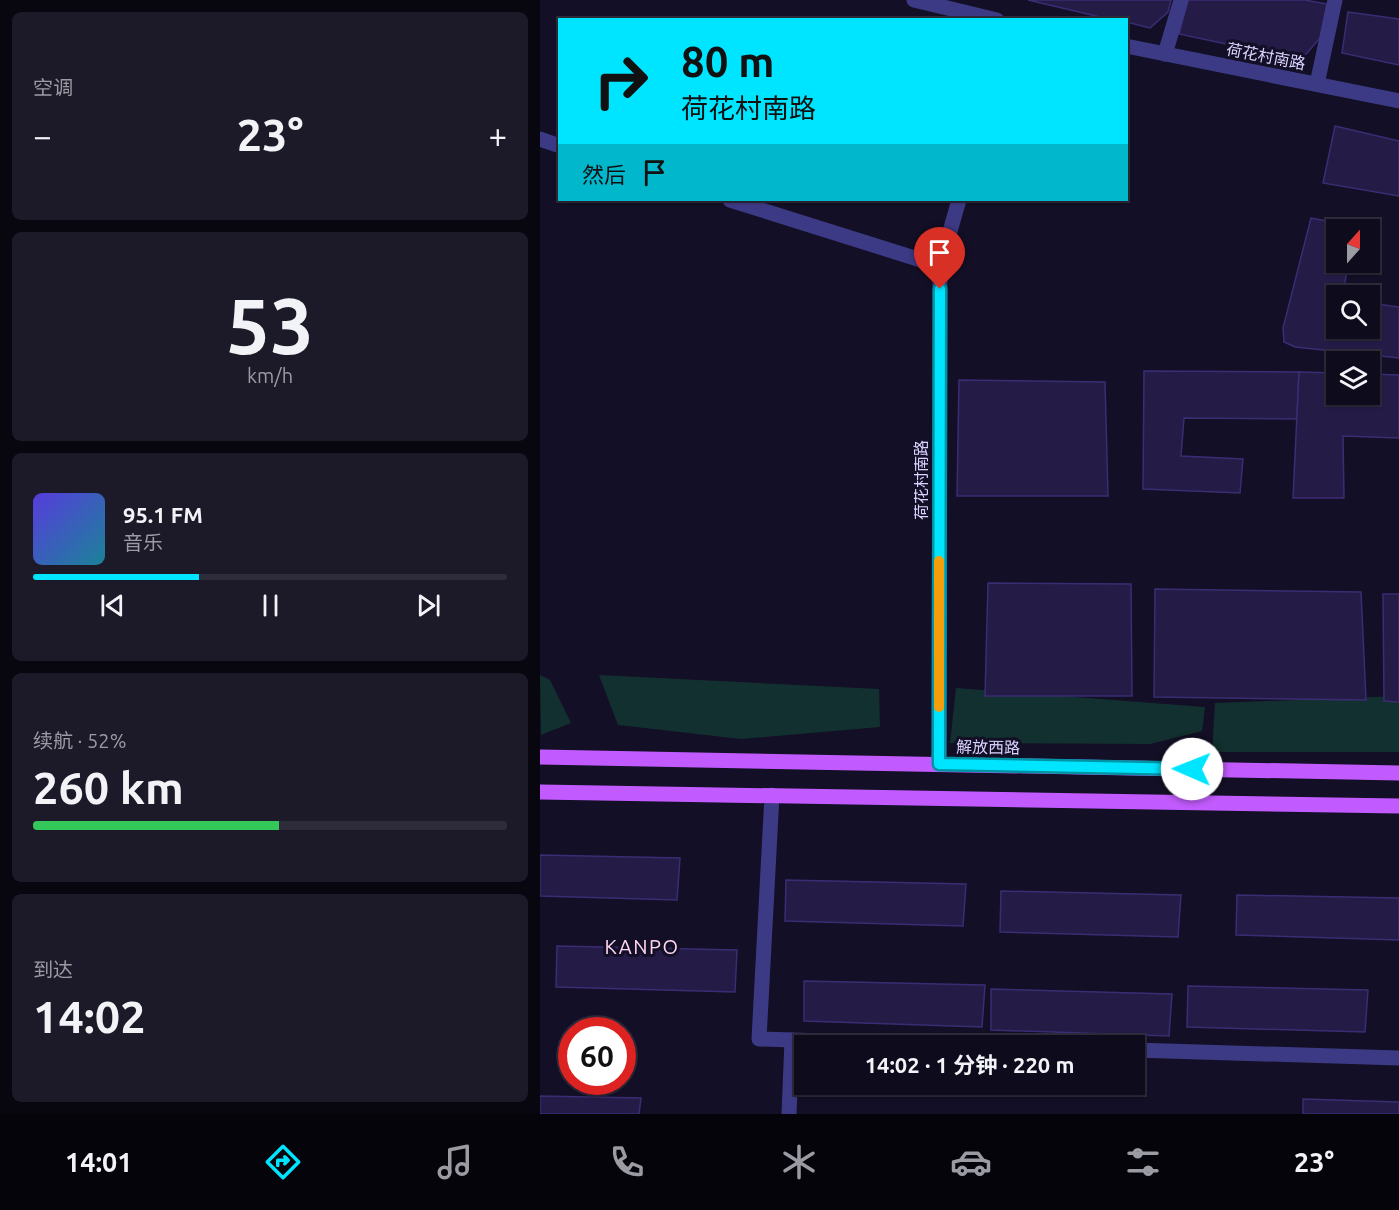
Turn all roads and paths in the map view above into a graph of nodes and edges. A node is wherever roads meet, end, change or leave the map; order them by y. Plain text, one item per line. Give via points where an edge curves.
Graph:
1 (914, 0) edge
2 (1181, 0) edge
3 (1335, 0) edge
4 (965, 6) edge
5 (992, 18) edge
6 (1128, 46) edge
7 (1165, 54) junction
8 (1317, 84) junction
9 (1399, 101) edge
10 (540, 140) edge
11 (558, 145) edge
12 (733, 201) edge
13 (959, 201) edge
14 (940, 266) junction
15 (540, 757) edge
16 (939, 764) junction
17 (1399, 773) edge
18 (540, 792) edge
19 (772, 795) junction
20 (1399, 806) edge
21 (792, 1040) joint
22 (1145, 1050) edge
23 (1399, 1058) edge
24 (789, 1114) edge

1 - 4 street
2 - 7 street
3 - 8 street
4 - 5 street
6 - 7 street, 荷花村南路
7 - 8 street, 荷花村南路
8 - 9 street, 荷花村南路
10 - 11 street
12 - 14 street
13 - 14 street, 荷花村南路
14 - 16 street, 荷花村南路
15 - 16 main road, 解放西路
16 - 17 main road, 解放西路
18 - 19 main road
19 - 20 main road
19 - 21 street via 759,1039
21 - 24 street
22 - 23 street

